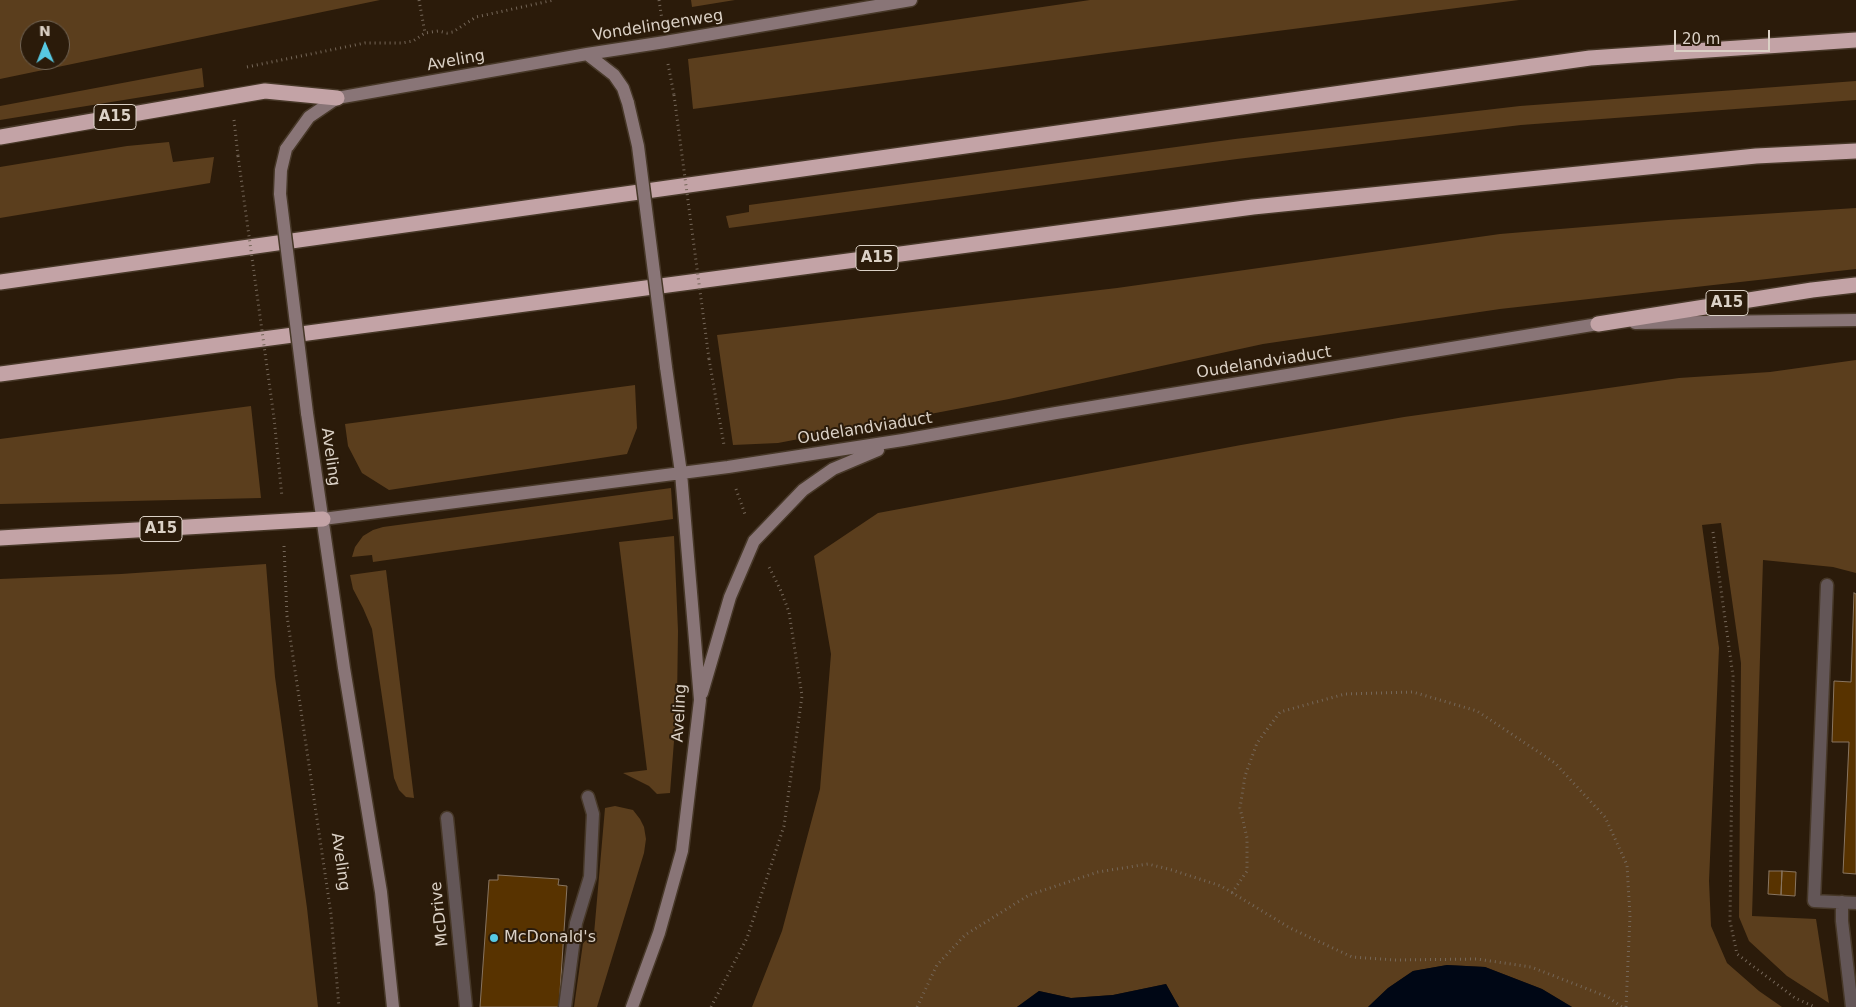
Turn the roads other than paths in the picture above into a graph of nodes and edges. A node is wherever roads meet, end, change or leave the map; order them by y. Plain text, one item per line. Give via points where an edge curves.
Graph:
1 (911, 0) edge
2 (1856, 40) edge
3 (587, 54) junction
4 (337, 98) junction
5 (0, 137) edge
6 (1856, 151) edge
7 (1756, 156) junction
8 (1856, 159) edge
9 (0, 282) edge
10 (1856, 285) edge
11 (1856, 320) edge
12 (1598, 324) junction
13 (0, 374) edge
14 (903, 440) junction
15 (681, 473) junction
16 (323, 519) junction
17 (0, 538) edge
18 (1827, 585) dead end
19 (700, 700) junction
20 (588, 798) dead end
21 (447, 818) dead end
22 (1842, 902) junction
23 (1856, 903) edge
24 (393, 1007) edge
25 (466, 1007) edge
26 (565, 1007) edge
27 (632, 1007) edge
28 (1852, 1007) edge

1 - 3 main road, Vondelingenweg
2 - 9 highway via 1590,58
3 - 4 main road, Aveling
3 - 15 main road, Aveling, bridge via 614,75 624,88 638,146
4 - 5 highway, A15 via 265,91
4 - 16 main road, Aveling, bridge via 309,117 286,149 280,194
6 - 7 highway, A15
7 - 8 highway, A15
7 - 13 highway, A15 via 1254,207
10 - 12 highway, A15
11 - 12 main road, Oudelandviaduct
12 - 14 main road, Oudelandviaduct
14 - 15 main road, Oudelandviaduct
14 - 19 main road via 833,469 803,490 754,541 730,598
15 - 16 main road
15 - 19 main road, Aveling
16 - 17 highway, A15
16 - 24 main road, Aveling via 381,892
18 - 22 lane via 1814,901
19 - 27 main road, Aveling via 682,851 659,933
20 - 26 lane via 593,814 590,877 576,923
21 - 25 lane, McDrive
22 - 23 lane
22 - 28 lane

